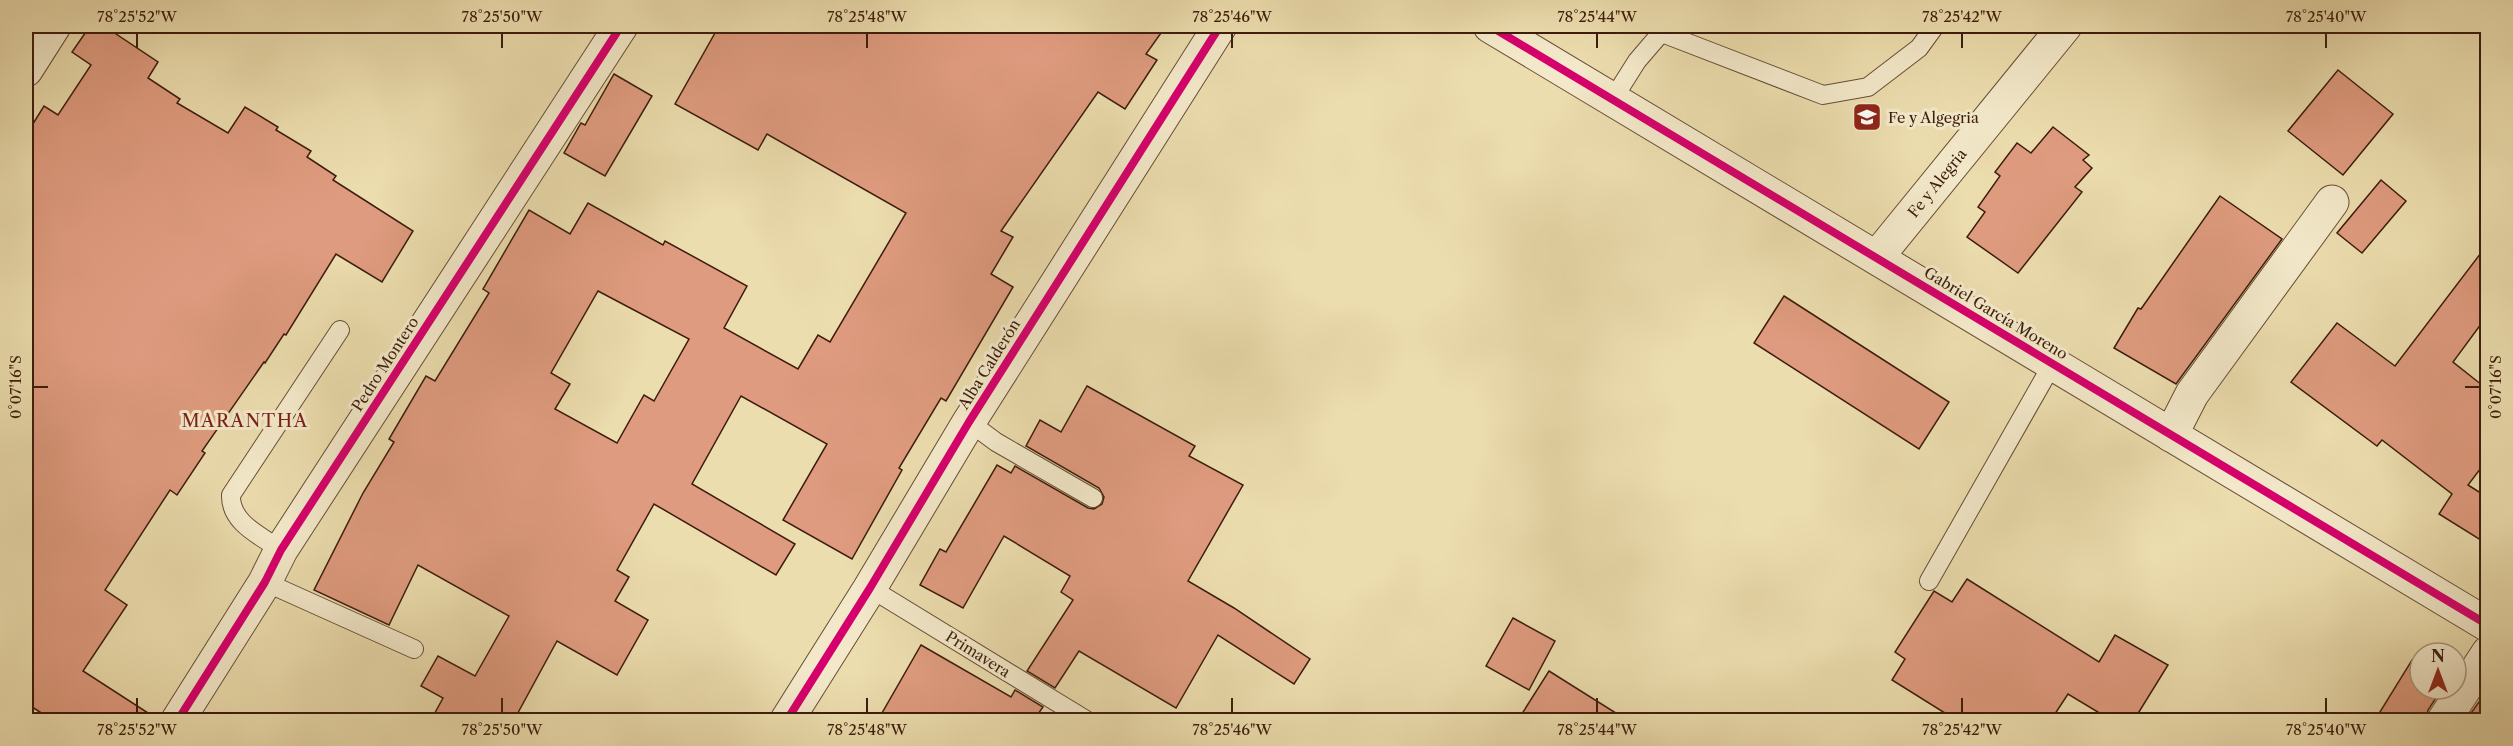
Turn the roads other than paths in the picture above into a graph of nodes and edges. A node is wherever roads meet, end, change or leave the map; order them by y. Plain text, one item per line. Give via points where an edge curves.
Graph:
1 (54, 26) edge
2 (621, 26) edge
3 (1220, 26) edge
4 (1491, 26) edge
5 (1935, 26) edge
6 (2065, 26) edge
7 (1665, 29) edge
8 (26, 70) edge
9 (1613, 99) junction
10 (2332, 202) dead end
11 (1877, 257) junction
12 (340, 330) dead end
13 (2053, 363) junction
14 (969, 422) junction
15 (2171, 435) junction
16 (1094, 498) dead end
17 (281, 550) junction
18 (1929, 581) dead end
19 (265, 582) junction
20 (870, 588) junction
21 (2487, 625) edge
22 (414, 648) dead end
23 (2487, 653) edge
24 (178, 720) edge
25 (787, 720) edge
26 (1086, 720) edge
27 (2444, 720) edge

1 - 8 street
2 - 17 street, Pedro Montero
3 - 14 street, Alba Calderón
4 - 9 street, Gabriel García Moreno
5 - 7 lane via 1919,48 1868,87 1822,95
6 - 11 street, Fe y Alegria
7 - 9 lane via 1637,61
9 - 11 street, Gabriel García Moreno
10 - 15 street via 2192,394
11 - 13 street, Gabriel García Moreno
12 - 17 lane via 231,495 230,508 241,522
13 - 15 street, Gabriel García Moreno
13 - 18 lane
14 - 16 lane via 996,442
14 - 20 street, Alba Calderón
15 - 21 street, Gabriel García Moreno
17 - 19 street, Pedro Montero
19 - 22 lane
19 - 24 street, Pedro Montero
20 - 25 street, Alba Calderón
20 - 26 lane, Primavera
23 - 27 street

